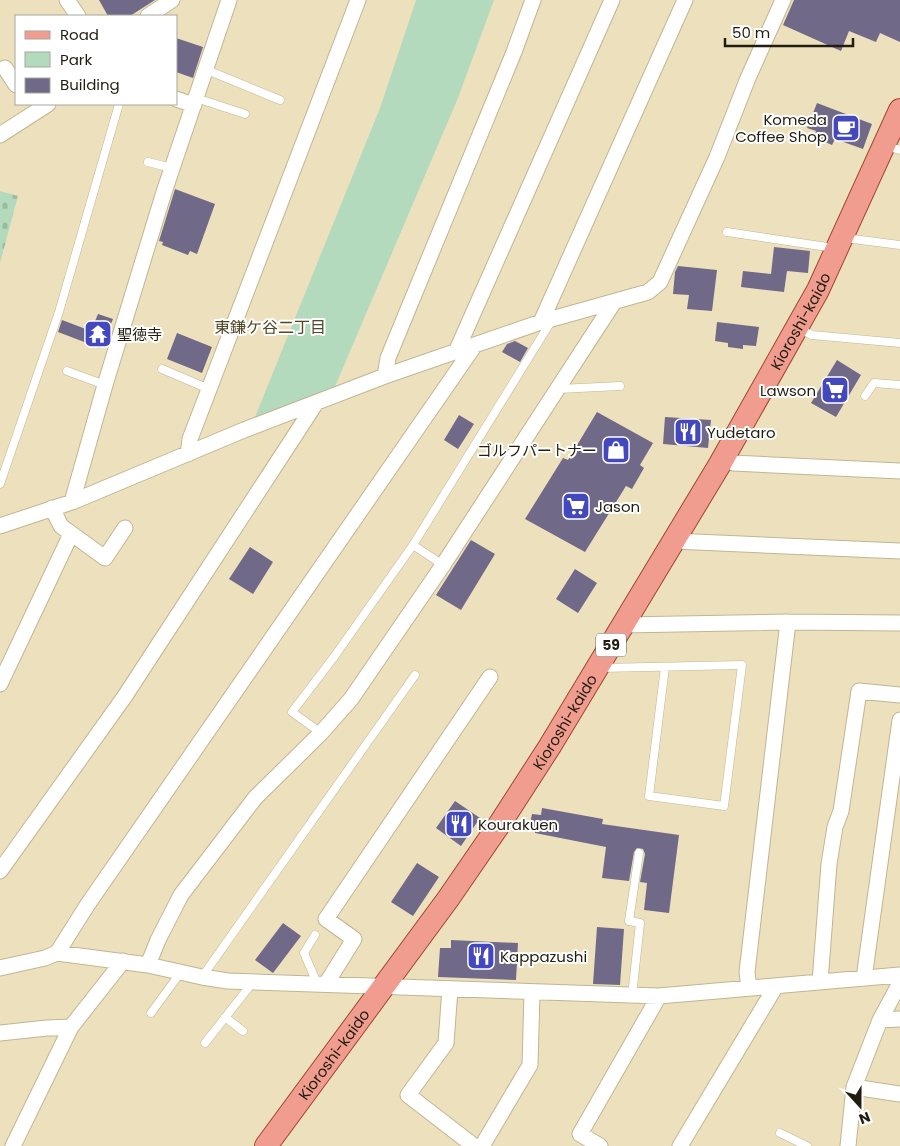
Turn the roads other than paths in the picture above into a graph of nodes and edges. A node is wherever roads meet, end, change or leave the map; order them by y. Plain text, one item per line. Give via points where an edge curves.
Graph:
1 (68, 0) edge
2 (172, 0) edge
3 (230, 0) edge
4 (358, 0) edge
5 (533, 0) edge
6 (612, 0) edge
7 (685, 0) edge
8 (783, 0) edge
9 (77, 15) edge
10 (150, 15) edge
11 (5, 68) dead end
12 (207, 70) junction
13 (15, 83) edge
14 (178, 99) edge
15 (280, 100) dead end
16 (195, 101) junction
17 (119, 105) edge
18 (32, 108) edge
19 (900, 110) edge
20 (245, 114) dead end
21 (0, 135) edge
22 (892, 148) edge
23 (148, 162) dead end
24 (172, 168) junction
25 (727, 232) dead end
26 (840, 243) junction
27 (900, 245) edge
28 (614, 302) junction
29 (547, 320) junction
30 (797, 328) junction
31 (900, 342) edge
32 (475, 345) junction
33 (456, 352) junction
34 (162, 370) dead end
35 (67, 371) dead end
36 (385, 376) junction
37 (105, 385) junction
38 (900, 385) edge
39 (620, 386) dead end
40 (209, 389) junction
41 (557, 389) junction
42 (865, 396) dead end
43 (316, 403) junction
44 (188, 454) junction
45 (724, 455) junction
46 (900, 471) edge
47 (0, 484) edge
48 (72, 502) junction
49 (52, 508) junction
50 (0, 526) edge
51 (125, 528) dead end
52 (71, 534) junction
53 (672, 541) junction
54 (413, 545) junction
55 (900, 551) edge
56 (443, 565) junction
57 (788, 622) junction
58 (900, 623) edge
59 (622, 625) junction
60 (665, 667) junction
61 (597, 668) junction
62 (415, 676) dead end
63 (490, 677) dead end
64 (0, 684) edge
65 (900, 695) edge
66 (900, 720) edge
67 (321, 733) junction
68 (639, 853) dead end
69 (0, 871) edge
70 (315, 935) dead end
71 (57, 953) junction
72 (122, 961) junction
73 (148, 965) junction
74 (0, 968) edge
75 (181, 972) junction
76 (900, 975) edge
77 (202, 977) junction
78 (864, 978) junction
79 (254, 982) junction
80 (820, 982) junction
81 (321, 984) junction
82 (900, 984) edge
83 (384, 985) junction
84 (776, 986) junction
85 (450, 988) junction
86 (748, 988) junction
87 (532, 992) junction
88 (632, 996) junction
89 (659, 996) junction
90 (151, 1013) dead end
91 (225, 1017) junction
92 (900, 1019) edge
93 (880, 1020) junction
94 (70, 1027) junction
95 (243, 1031) dead end
96 (0, 1033) edge
97 (205, 1043) dead end
98 (854, 1087) junction
99 (900, 1094) edge
100 (780, 1133) dead end
101 (13, 1146) edge
102 (266, 1146) edge
103 (474, 1146) edge
104 (482, 1146) edge
105 (600, 1146) edge
106 (680, 1146) edge
107 (808, 1146) edge
108 (848, 1146) edge

1 - 9 street
2 - 10 street
3 - 12 street
4 - 40 street
5 - 36 street via 388,358
6 - 33 street
7 - 29 street
8 - 28 street via 660,282 648,292
11 - 13 street
12 - 15 lane
12 - 16 street
14 - 16 street
16 - 20 lane
16 - 24 street
17 - 47 lane via 59,312
18 - 21 street
19 - 22 main road, Kioroshi-kaido / 59
22 - 26 main road, Kioroshi-kaido / 59
23 - 24 lane
24 - 37 street
25 - 26 lane
26 - 27 lane
26 - 30 main road, Kioroshi-kaido / 59
28 - 29 street
28 - 41 street
29 - 32 street
29 - 54 lane
30 - 31 lane via 812,336
30 - 45 main road, Kioroshi-kaido / 59
32 - 33 street
32 - 71 street
33 - 36 street
34 - 40 lane
35 - 37 lane
36 - 43 street
37 - 48 street
38 - 42 lane via 874,384
39 - 41 lane
40 - 44 street via 190,439
41 - 56 street
43 - 44 street
43 - 69 street via 124,696
44 - 48 street
45 - 46 street via 733,463
45 - 53 main road, Kioroshi-kaido / 59
48 - 49 street
49 - 50 street
49 - 52 street via 61,526
51 - 52 street via 105,558
52 - 64 street
53 - 55 street
53 - 59 main road, Kioroshi-kaido / 59
54 - 56 lane
54 - 67 lane via 292,712
56 - 67 street via 351,699
57 - 58 street
57 - 59 street
57 - 86 street via 747,972
59 - 61 main road, Kioroshi-kaido / 59
60 - 60 lane via 649,796 724,806 742,665
60 - 61 lane
61 - 83 main road, Kioroshi-kaido / 59 via 501,822
62 - 77 lane
63 - 81 street via 326,919 354,939
65 - 80 street via 859,692 841,811 829,864
66 - 78 street
67 - 73 street via 255,798 181,895
68 - 88 lane via 629,921 640,923
70 - 81 lane via 304,953
71 - 72 street
71 - 74 street
72 - 73 street
72 - 94 street
73 - 75 street
75 - 77 street
75 - 90 lane
76 - 78 street
77 - 79 street
78 - 80 street
79 - 81 street
79 - 91 lane
80 - 84 street
81 - 83 street
82 - 93 street
83 - 85 street
83 - 102 main road, Kioroshi-kaido / 59
84 - 86 street
84 - 106 street
85 - 87 street
85 - 103 street via 446,1043 408,1095
86 - 89 street
87 - 88 street
87 - 104 street via 530,1065
88 - 89 street
89 - 105 street via 580,1134
91 - 95 lane
91 - 97 lane
92 - 93 street
93 - 98 street
94 - 96 street
94 - 101 street
98 - 99 street
98 - 108 street
100 - 107 lane

